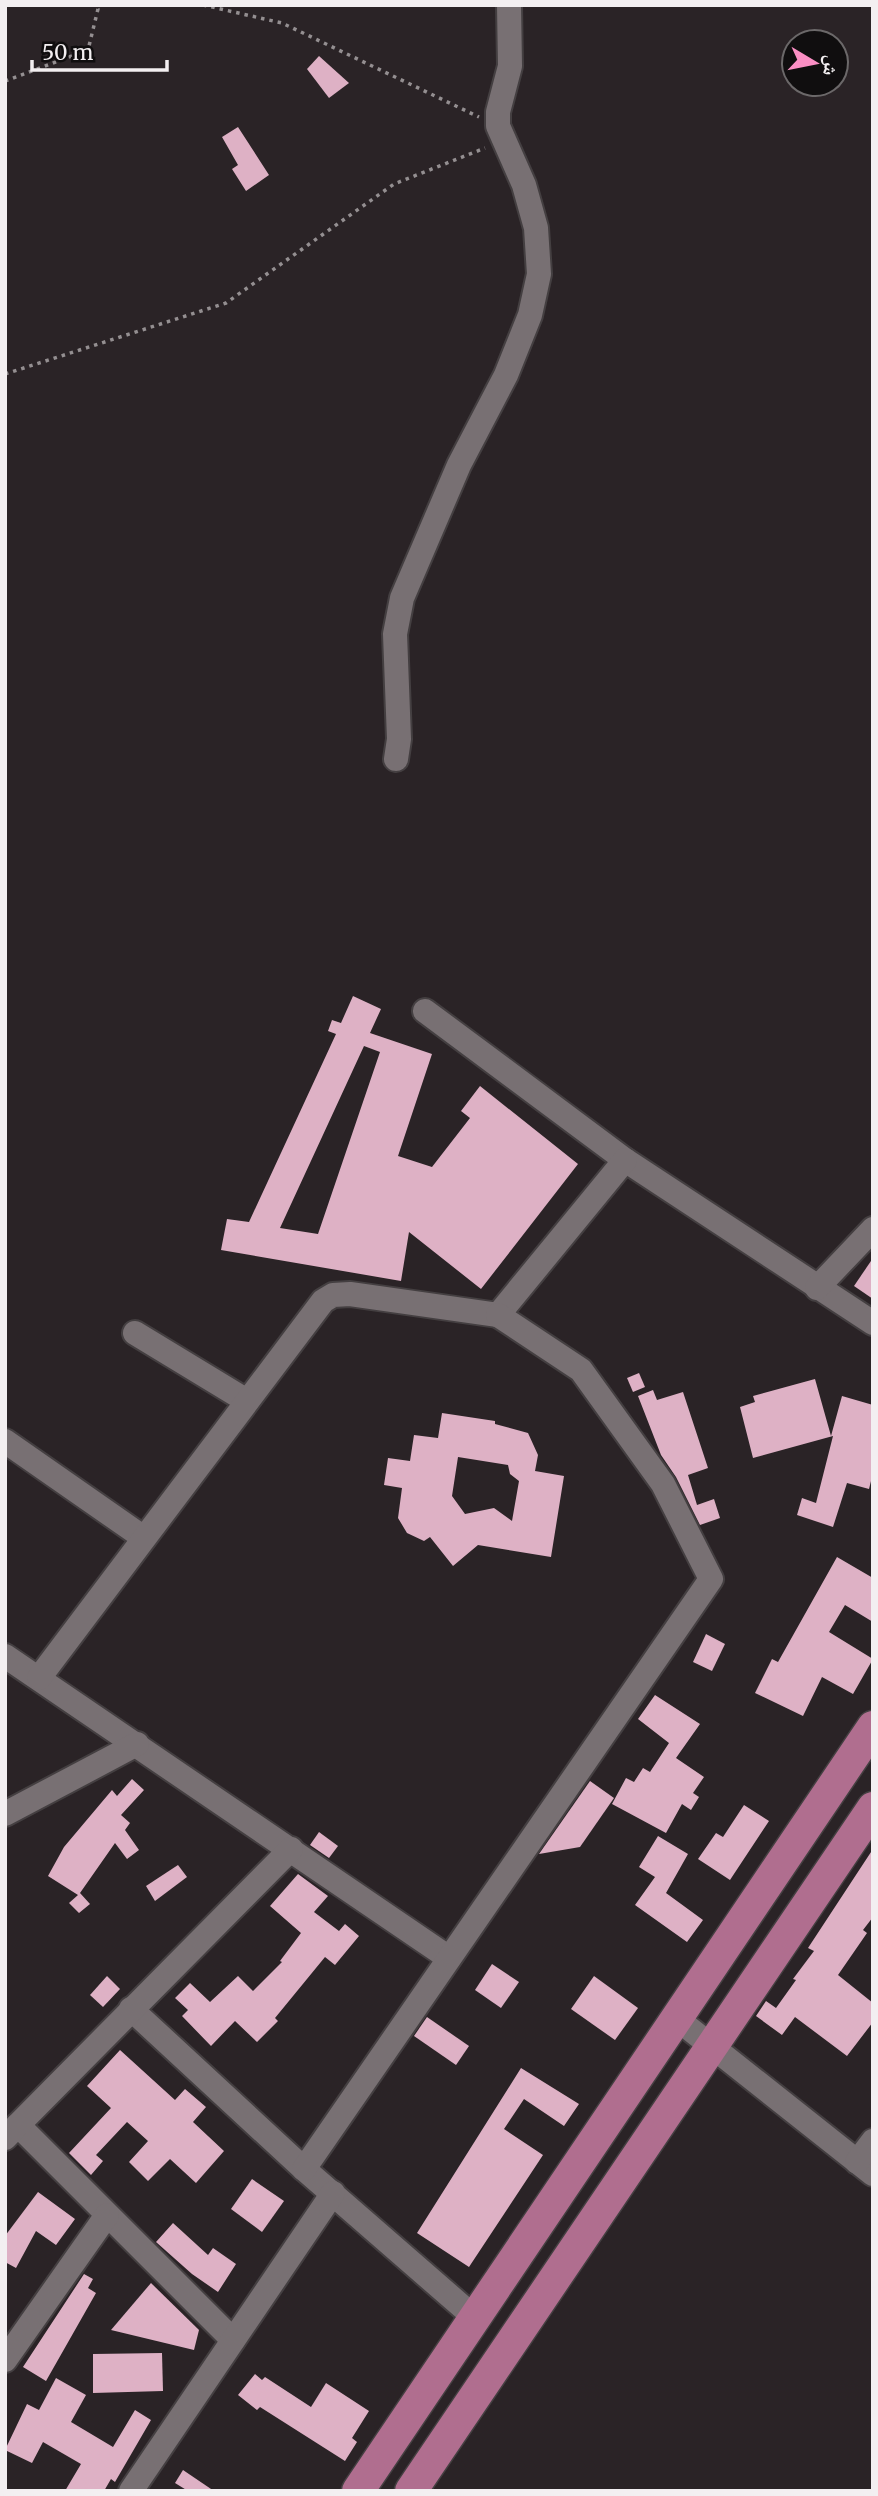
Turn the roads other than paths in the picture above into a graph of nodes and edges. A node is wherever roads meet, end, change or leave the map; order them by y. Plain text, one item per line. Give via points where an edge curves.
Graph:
1 (509, 5) edge
2 (396, 759) dead end
3 (425, 1011) dead end
4 (625, 1160) junction
5 (873, 1229) edge
6 (817, 1288) junction
7 (498, 1315) junction
8 (873, 1323) edge
9 (135, 1333) dead end
10 (247, 1401) junction
11 (5, 1441) edge
12 (144, 1538) junction
13 (5, 1657) edge
14 (39, 1678) junction
15 (873, 1727) edge
16 (137, 1744) junction
17 (873, 1808) edge
18 (5, 1814) edge
19 (291, 1849) junction
20 (449, 1958) junction
21 (131, 2010) junction
22 (676, 2018) junction
23 (712, 2046) junction
24 (11, 2132) edge
25 (873, 2140) edge
26 (865, 2168) edge
27 (304, 2169) junction
28 (333, 2193) junction
29 (549, 2205) junction
30 (107, 2215) junction
31 (586, 2232) junction
32 (474, 2317) junction
33 (233, 2340) junction
34 (5, 2360) edge
35 (131, 2491) edge
36 (358, 2491) edge
37 (411, 2491) edge

1 - 2 street via 510,66 498,112 500,133 527,195 536,228 539,274 530,315 506,376 459,465 402,598 395,634
3 - 4 street
4 - 6 street
4 - 7 street
5 - 6 street
6 - 8 street
7 - 10 street via 333,1295 323,1301
7 - 20 street via 581,1370 663,1484 711,1579
9 - 10 street
10 - 12 street
11 - 12 street
12 - 14 street
13 - 14 street
14 - 16 street
15 - 22 main road
16 - 18 street
16 - 19 street
17 - 23 main road
19 - 20 street
19 - 21 street
20 - 27 street
21 - 24 street
21 - 27 street
22 - 23 street
22 - 29 main road
23 - 26 street
23 - 31 main road
24 - 30 street
25 - 26 street
27 - 28 street
28 - 32 street
28 - 33 street
29 - 31 main road
29 - 32 main road
30 - 33 street
30 - 34 street
31 - 37 main road
32 - 36 main road
33 - 35 street

